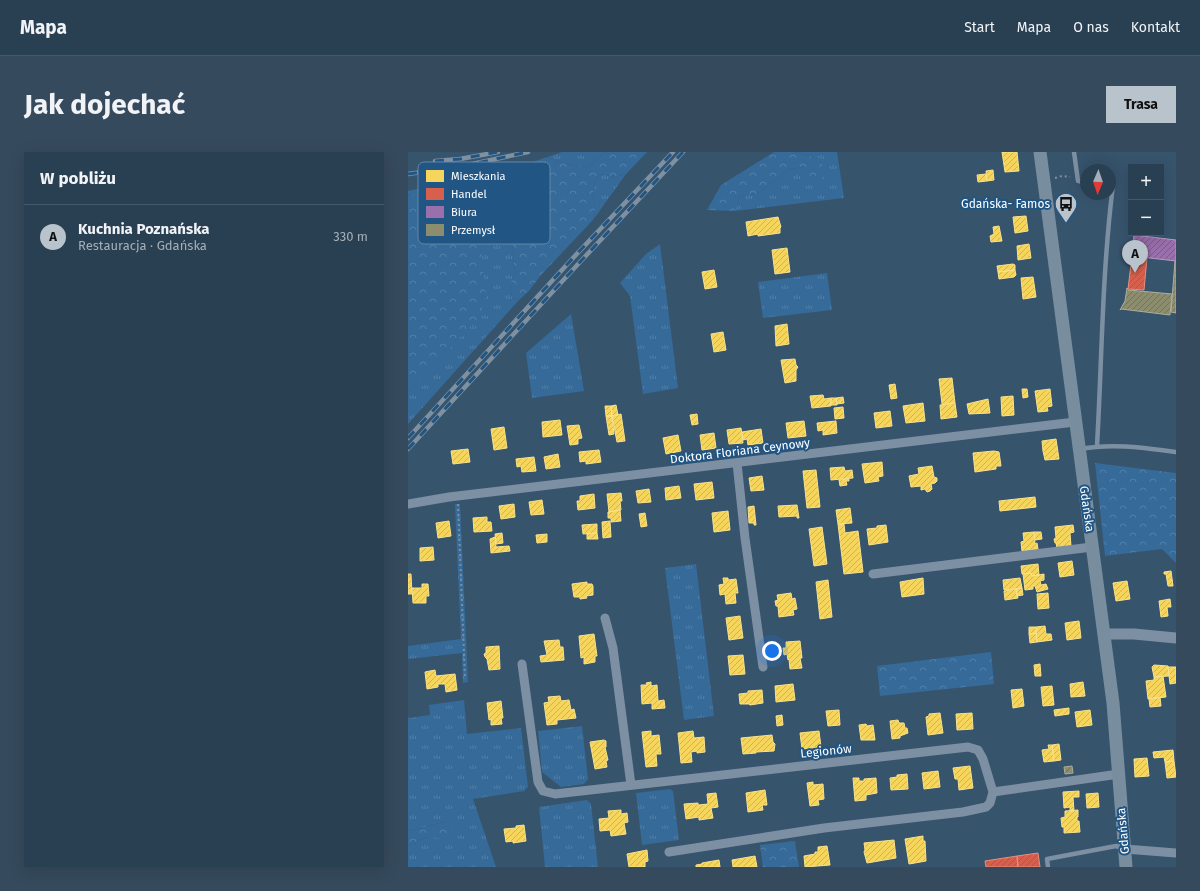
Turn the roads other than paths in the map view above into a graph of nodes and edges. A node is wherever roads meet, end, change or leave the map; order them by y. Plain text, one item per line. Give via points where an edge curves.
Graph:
1 (1040, 152) edge
2 (1074, 152) edge
3 (1080, 181) edge
4 (1112, 200) edge
5 (1076, 422) junction
6 (1096, 446) junction
7 (1079, 449) junction
8 (1176, 452) edge
9 (737, 463) junction
10 (408, 504) edge
11 (1092, 547) junction
12 (873, 574) dead end
13 (605, 618) dead end
14 (1104, 634) junction
15 (1176, 638) edge
16 (522, 664) dead end
17 (764, 667) dead end
18 (1119, 774) junction
19 (631, 785) junction
20 (993, 792) junction
21 (1125, 849) junction
22 (668, 852) dead end
23 (1176, 853) edge
24 (1048, 867) edge
25 (1126, 867) edge

1 - 5 main road, Gdańska
2 - 3 lane
4 - 6 lane via 1102,305
5 - 7 main road, Gdańska
5 - 9 street, Doktora Floriana Ceynowy
6 - 7 lane
6 - 8 lane via 1137,447
7 - 11 main road, Gdańska
9 - 10 street, Doktora Floriana Ceynowy
9 - 17 street
11 - 12 street
11 - 14 main road, Gdańska
13 - 19 street via 613,648
14 - 15 street
14 - 18 main road, Gdańska
16 - 19 street, Legionów via 538,782 543,791 555,794
18 - 20 street
18 - 21 main road, Gdańska
19 - 20 street, Legionów via 968,747 978,750 983,759
20 - 22 street via 986,807 963,812 824,828
21 - 23 street
21 - 24 lane via 1116,846 1048,859
21 - 25 main road, Gdańska

